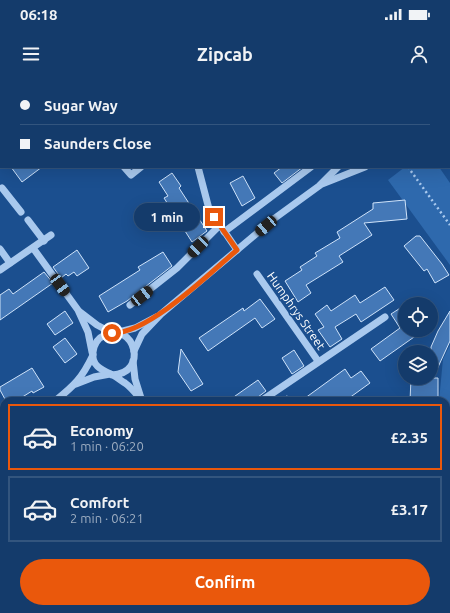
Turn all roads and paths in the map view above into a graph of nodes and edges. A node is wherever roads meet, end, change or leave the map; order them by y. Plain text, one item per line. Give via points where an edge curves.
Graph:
1 (125, 168) edge
2 (140, 168) edge
3 (198, 168) edge
4 (306, 168) edge
5 (337, 168) edge
6 (363, 168) edge
7 (409, 168) edge
8 (319, 186) junction
9 (2, 188) dead end
10 (21, 212) dead end
11 (28, 220) dead end
12 (220, 225) junction
13 (450, 225) edge
14 (224, 232) junction
15 (51, 235) dead end
16 (44, 241) junction
17 (33, 248) junction
18 (0, 249) edge
19 (237, 250) junction
20 (10, 263) junction
21 (0, 270) edge
22 (257, 274) dead end
23 (130, 305) dead end
24 (78, 310) junction
25 (161, 314) junction
26 (385, 317) dead end
27 (113, 333) junction
28 (134, 352) junction
29 (93, 354) junction
30 (133, 361) junction
31 (318, 361) junction
32 (111, 374) junction
33 (75, 384) junction
34 (60, 397) edge
35 (138, 397) edge
36 (141, 397) edge
37 (266, 397) edge

1 - 2 street via 131,175
3 - 12 street via 209,209
4 - 14 street
5 - 8 street
6 - 8 street
7 - 13 path
8 - 19 street
9 - 10 street
11 - 16 street
12 - 14 street
12 - 23 street via 177,268
14 - 19 street
15 - 16 street
16 - 17 street
17 - 20 street
17 - 24 street
18 - 20 street
19 - 25 street
20 - 21 street
22 - 31 street, Humphrys Street
24 - 27 street via 97,325
24 - 29 street via 88,332
25 - 27 street via 135,328
25 - 28 street via 142,334
26 - 31 street, Humphrys Street
27 - 28 street via 129,339
27 - 29 street via 101,337 96,342
28 - 30 street
29 - 32 street via 97,366
29 - 33 street
30 - 32 street via 127,370
30 - 36 street
31 - 37 street, Humphrys Street
32 - 33 street
32 - 35 street via 127,384
33 - 34 street

